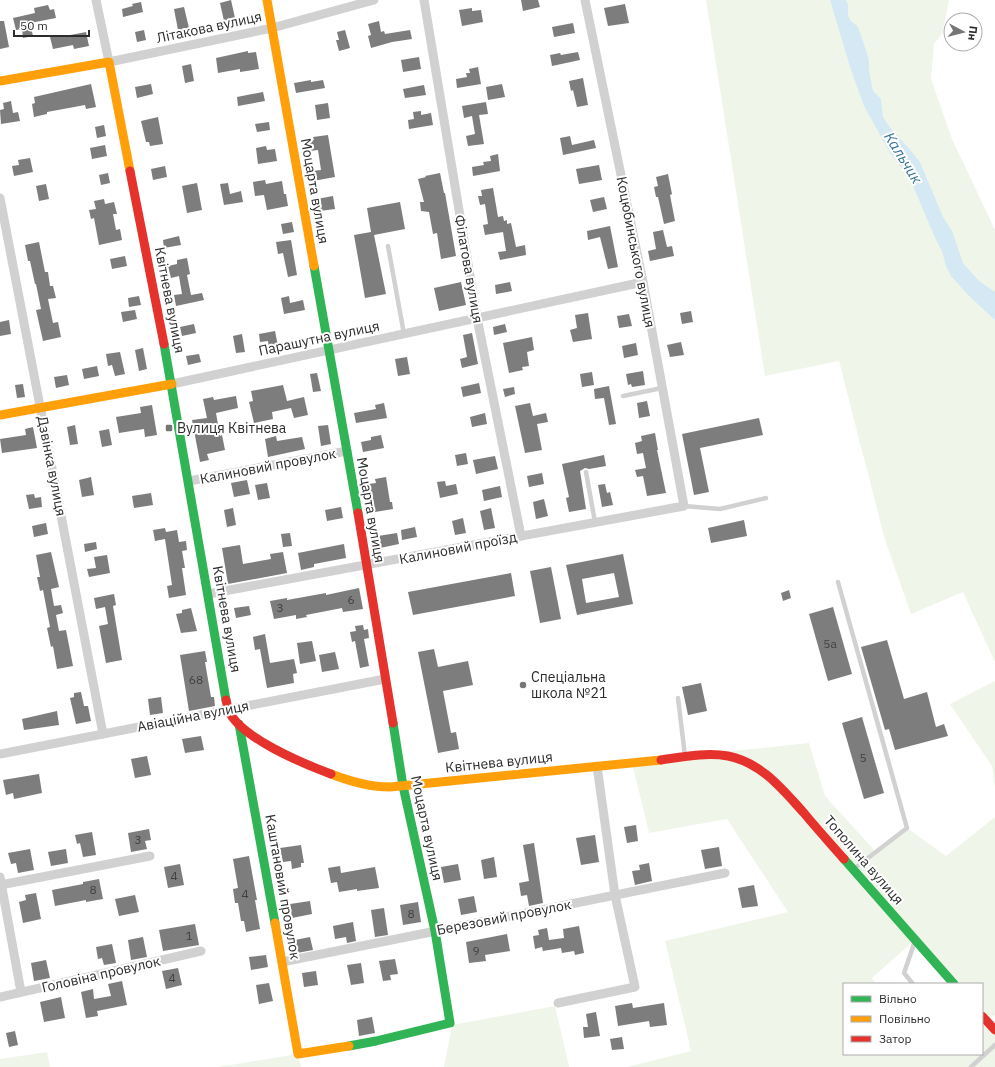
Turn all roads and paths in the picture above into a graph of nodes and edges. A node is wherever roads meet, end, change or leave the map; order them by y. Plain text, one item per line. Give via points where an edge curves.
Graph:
1 (96, 0) edge
2 (267, 0) edge
3 (374, 0) edge
4 (424, 0) edge
5 (586, 0) edge
6 (272, 28) junction
7 (109, 62) junction
8 (0, 81) edge
9 (0, 198) edge
10 (388, 246) dead end
11 (643, 282) junction
12 (477, 318) junction
13 (404, 334) junction
14 (328, 350) junction
15 (172, 384) junction
16 (662, 388) junction
17 (623, 396) dead end
18 (40, 407) junction
19 (0, 415) edge
20 (347, 451) junction
21 (586, 472) dead end
22 (189, 481) junction
23 (766, 498) dead end
24 (684, 506) junction
25 (595, 522) junction
26 (521, 536) junction
27 (367, 565) junction
28 (838, 582) dead end
29 (208, 594) junction
30 (385, 679) junction
31 (678, 698) dead end
32 (228, 709) junction
33 (239, 724) junction
34 (103, 734) junction
35 (0, 754) edge
36 (686, 757) junction
37 (747, 761) joint
38 (597, 766) junction
39 (403, 786) junction
40 (150, 856) dead end
41 (854, 870) junction
42 (725, 873) dead end
43 (1, 882) edge
44 (615, 895) junction
45 (435, 931) junction
46 (915, 940) junction
47 (201, 950) dead end
48 (282, 962) junction
49 (912, 983) edge
50 (953, 983) edge
51 (22, 992) junction
52 (0, 996) edge
53 (558, 1003) dead end
54 (983, 1017) edge
55 (994, 1029) edge
56 (995, 1045) edge
57 (298, 1054) joint
58 (971, 1067) edge

1 - 7 street, Квітнева вулиця
2 - 6 main road, Моцарта вулиця
3 - 6 street, Літакова вулиця
4 - 12 street, Філатова вулиця
5 - 11 street, Коцюбинського вулиця
6 - 7 street, Літакова вулиця
6 - 14 main road, Моцарта вулиця
7 - 8 main road, Літакова вулиця
7 - 15 main road, Квітнева вулиця
9 - 18 street, Дзвінка вулиця
10 - 13 lane
11 - 12 street, Парашутна вулиця
11 - 16 street, Коцюбинського вулиця
12 - 13 street, Парашутна вулиця
12 - 26 street, Філатова вулиця
13 - 14 street, Парашутна вулиця
14 - 15 street, Парашутна вулиця
14 - 20 main road, Моцарта вулиця
15 - 18 main road, Парашутна вулиця
15 - 22 main road, Квітнева вулиця
16 - 17 lane
16 - 24 street, Коцюбинського вулиця
18 - 19 main road, Парашутна вулиця
18 - 34 street, Дзвінка вулиця
20 - 22 street, Калиновий провулок
20 - 27 main road, Моцарта вулиця
21 - 25 lane
22 - 29 main road, Квітнева вулиця
23 - 24 lane via 720,509
24 - 25 street, Калиновий проїзд
25 - 26 street, Калиновий проїзд
26 - 27 street, Калиновий проїзд
27 - 29 street, Калиновий проїзд
27 - 30 main road, Моцарта вулиця
28 - 41 lane via 907,828
29 - 32 main road, Квітнева вулиця
30 - 32 street, Авіаційна вулиця
30 - 39 main road, Моцарта вулиця
31 - 36 lane
32 - 33 main road, Квітнева вулиця
32 - 34 street, Авіаційна вулиця
33 - 39 main road, Квітнева вулиця via 263,742 334,774 368,785
33 - 48 main road, Каштановий провулок
34 - 35 street, Авіаційна вулиця
36 - 37 main road, Квітнева вулиця via 717,754
36 - 38 main road, Квітнева вулиця
37 - 41 main road, Тополина вулиця via 772,778
38 - 39 main road, Квітнева вулиця
38 - 44 street
39 - 45 main road, Моцарта вулиця
40 - 43 street
41 - 46 main road, Тополина вулиця
42 - 44 street, Березовий провулок
43 - 51 street
44 - 45 street, Березовий провулок
44 - 53 street via 635,987
45 - 48 street, Березовий провулок
45 - 57 main road, Моцарта вулиця via 450,1023 376,1042
46 - 49 lane via 904,973
46 - 50 main road, Тополина вулиця
47 - 51 street, Головіна провулок
48 - 57 main road, Каштановий провулок
51 - 52 street, Головіна провулок
54 - 55 main road
56 - 58 lane

